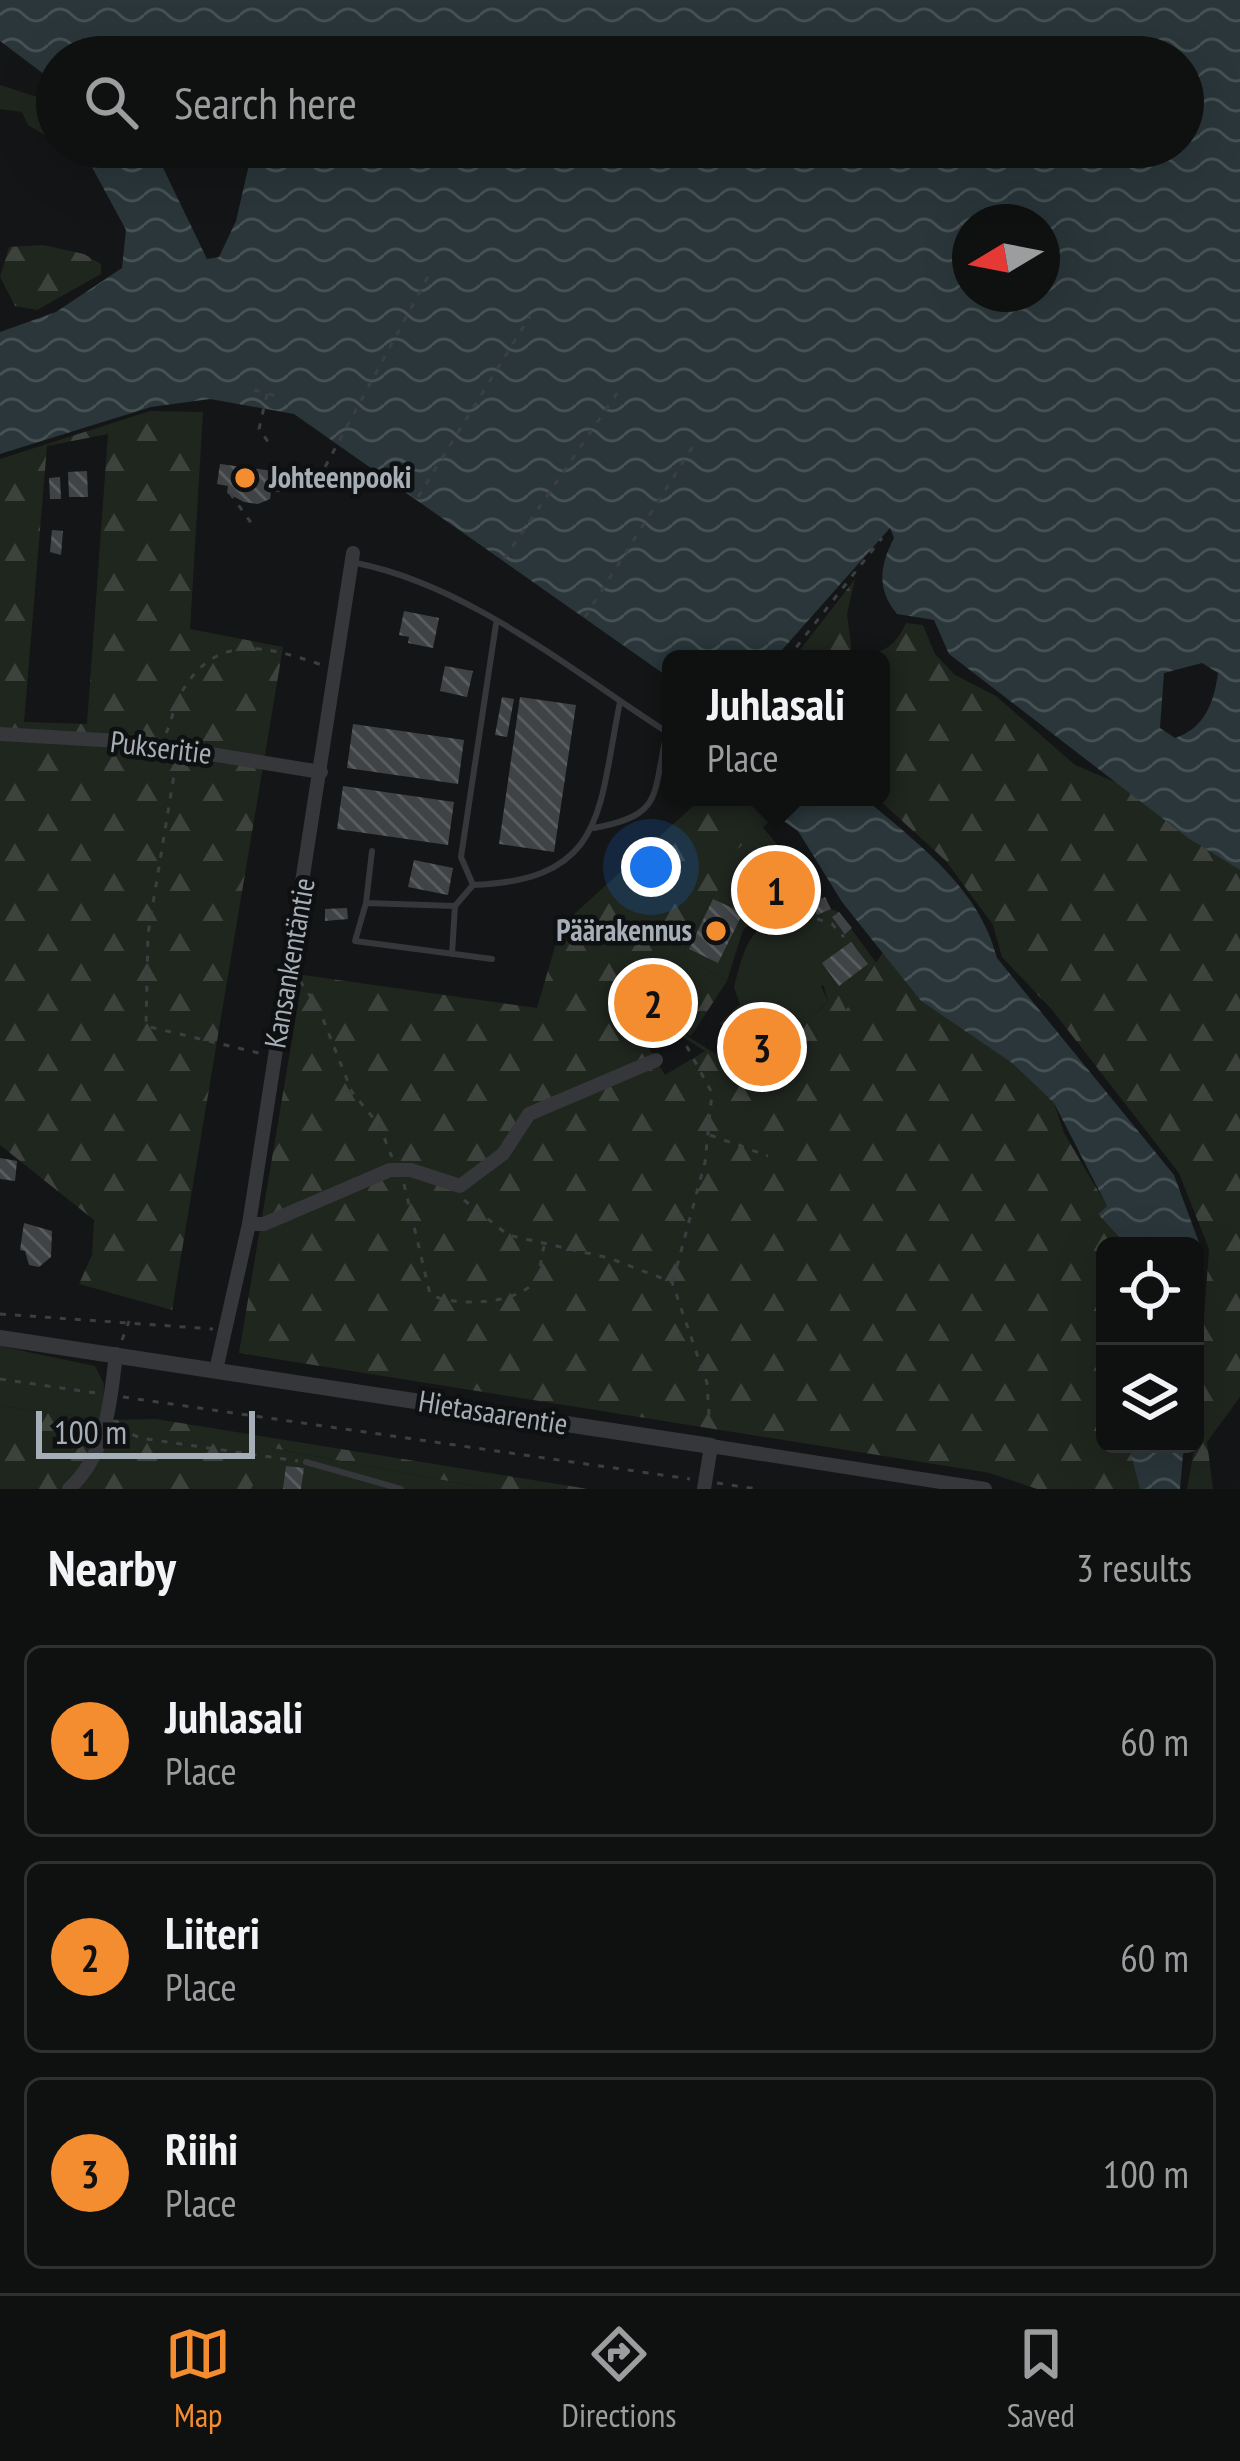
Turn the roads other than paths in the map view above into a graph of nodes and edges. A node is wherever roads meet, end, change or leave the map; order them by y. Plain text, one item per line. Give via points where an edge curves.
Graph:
1 (353, 558) joint
2 (496, 624) junction
3 (620, 702) junction
4 (662, 728) edge
5 (0, 734) edge
6 (662, 752) edge
7 (321, 772) junction
8 (594, 828) junction
9 (372, 850) dead end
10 (473, 886) junction
11 (366, 903) junction
12 (455, 905) junction
13 (452, 954) junction
14 (492, 959) dead end
15 (656, 1060) dead end
16 (249, 1223) junction
17 (0, 1338) edge
18 (116, 1354) junction
19 (216, 1370) junction
20 (710, 1446) junction
21 (306, 1462) road end
22 (705, 1485) edge
23 (69, 1489) edge
24 (401, 1489) edge
25 (985, 1489) edge

1 - 2 lane via 403,574
1 - 7 street, Kansankentäntie
2 - 3 lane
2 - 10 lane via 460,857
3 - 4 lane
3 - 8 lane
5 - 7 street, Pukseritie via 151,745
6 - 8 lane via 649,807 634,821
7 - 16 street, Kansankentäntie
8 - 10 lane via 543,874
9 - 11 lane
10 - 12 lane
11 - 12 lane
11 - 13 lane via 356,941
12 - 13 lane
13 - 14 lane
15 - 16 street via 529,1114 475,1180 445,1184 406,1169 374,1174 264,1225
16 - 19 street, Kansankentäntie
17 - 18 street, Hietasaarentie
18 - 19 street, Hietasaarentie
18 - 23 street via 106,1422 89,1470
19 - 20 street, Hietasaarentie
20 - 22 street
20 - 25 street, Hietasaarentie
21 - 24 lane

